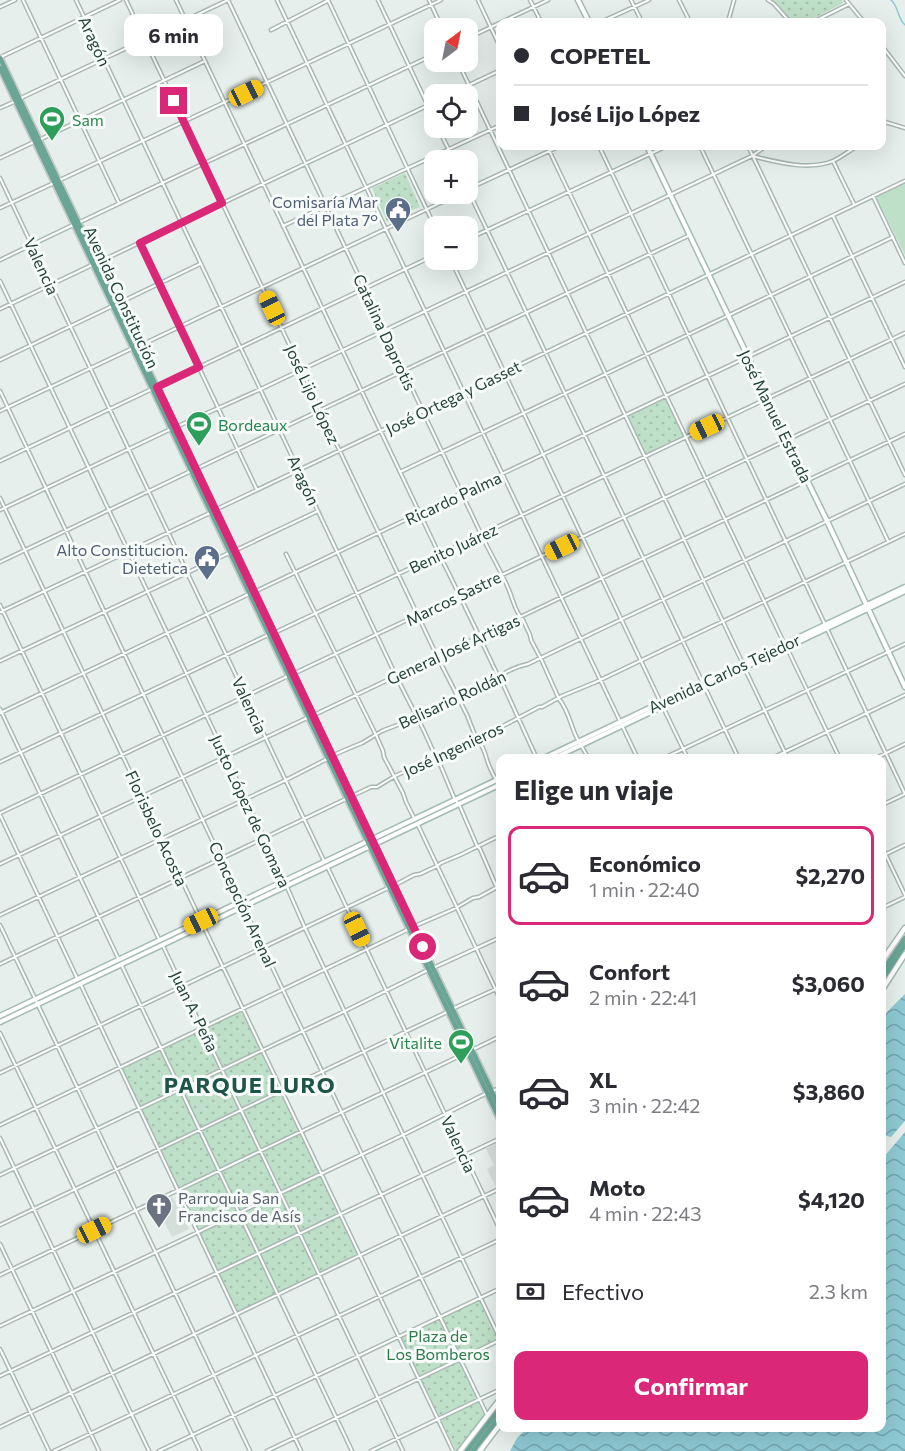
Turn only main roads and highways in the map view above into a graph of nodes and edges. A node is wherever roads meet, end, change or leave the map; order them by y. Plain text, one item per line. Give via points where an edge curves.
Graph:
1 (578, 0) edge
2 (587, 18) edge
3 (0, 58) edge
4 (0, 68) edge
5 (18, 100) junction
6 (649, 150) edge
7 (905, 589) edge
8 (867, 607) junction
9 (905, 687) edge
10 (580, 744) junction
11 (555, 754) edge
12 (561, 754) edge
13 (496, 785) edge
14 (496, 785) edge
15 (416, 822) junction
16 (371, 843) junction
17 (905, 928) edge
18 (905, 938) edge
19 (905, 945) edge
20 (886, 954) edge
21 (905, 954) edge
22 (886, 966) edge
23 (886, 974) edge
24 (79, 982) junction
25 (886, 984) edge
26 (36, 1002) junction
27 (0, 1016) edge
28 (0, 1022) edge
29 (489, 1092) junction
30 (496, 1103) edge
31 (496, 1110) edge
32 (496, 1404) edge
33 (496, 1413) edge
34 (496, 1421) edge
35 (496, 1428) edge
36 (476, 1450) edge
37 (460, 1451) edge
38 (467, 1451) edge

1 - 2 main road
3 - 5 main road, Avenida Constitución
4 - 5 main road, Avenida Constitución
5 - 16 main road, Avenida Constitución
6 - 8 main road, José Manuel Estrada
7 - 8 main road, Avenida Carlos Tejedor
8 - 9 main road, José Manuel Estrada
8 - 10 main road, Avenida Carlos Tejedor
10 - 11 main road, Avenida Carlos Tejedor
10 - 12 main road, Avenida Carlos Tejedor
13 - 15 main road via 455,800
14 - 15 main road
15 - 16 main road
16 - 24 main road via 160,940
16 - 24 main road
16 - 29 main road, Avenida Constitución
17 - 20 main road
18 - 22 main road
19 - 23 main road
21 - 25 main road
24 - 26 main road
26 - 27 main road
26 - 28 main road
29 - 30 main road, Avenida Constitución
29 - 31 main road, Avenida Constitución
32 - 37 main road
33 - 38 main road
34 - 36 main road
35 - 36 main road

